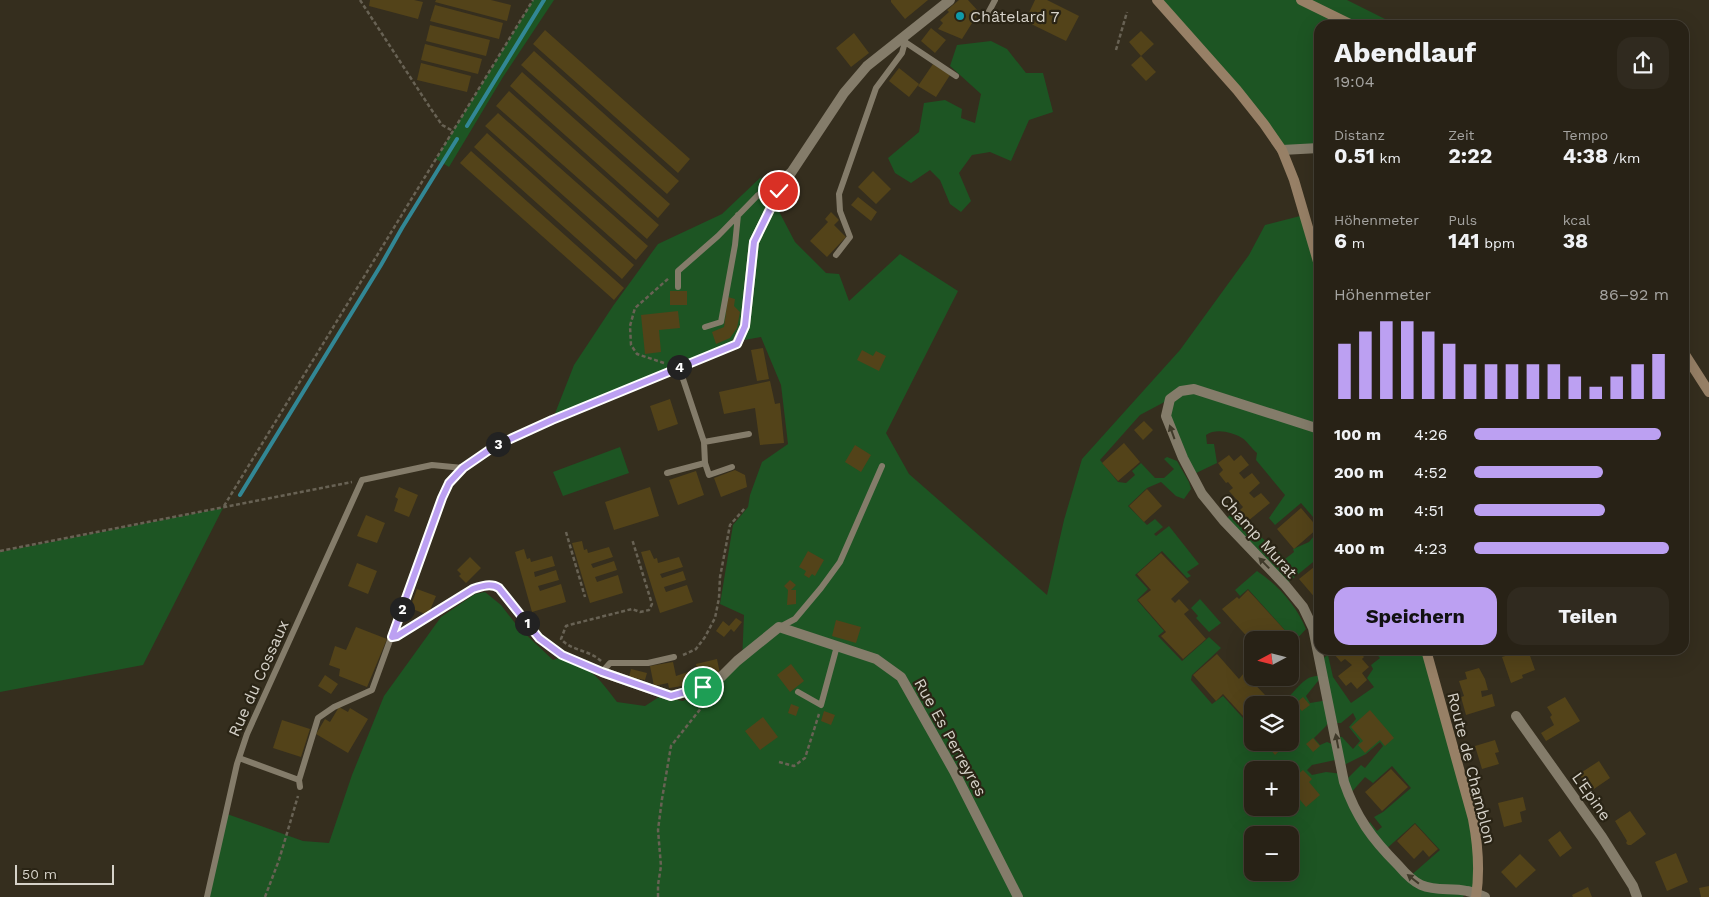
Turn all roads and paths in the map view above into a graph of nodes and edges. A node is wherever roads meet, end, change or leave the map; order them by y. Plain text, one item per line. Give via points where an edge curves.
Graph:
1 (360, 0) edge
2 (533, 0) edge
3 (950, 0) edge
4 (995, 0) edge
5 (1157, 0) edge
6 (1301, 0) edge
7 (1126, 12) dead end
8 (986, 17) dead end
9 (1342, 20) edge
10 (905, 40) junction
11 (1116, 50) dead end
12 (956, 76) dead end
13 (453, 131) junction
14 (1314, 148) edge
15 (1282, 150) junction
16 (796, 165) junction
17 (738, 215) junction
18 (1314, 248) edge
19 (836, 255) dead end
20 (678, 271) junction
21 (678, 287) dead end
22 (705, 327) dead end
23 (737, 344) joint
24 (1689, 360) edge
25 (678, 367) junction
26 (1709, 392) edge
27 (1314, 427) edge
28 (749, 434) dead end
29 (704, 442) junction
30 (705, 463) junction
31 (882, 466) dead end
32 (732, 467) dead end
33 (463, 468) junction
34 (667, 473) dead end
35 (362, 480) junction
36 (224, 506) junction
37 (745, 508) dead end
38 (566, 532) dead end
39 (632, 539) dead end
40 (0, 551) edge
41 (585, 597) dead end
42 (779, 627) junction
43 (1314, 633) edge
44 (392, 637) junction
45 (837, 646) junction
46 (1318, 655) edge
47 (1427, 655) edge
48 (674, 657) joint
49 (602, 672) junction
50 (703, 687) junction
51 (798, 692) dead end
52 (821, 705) junction
53 (1516, 716) dead end
54 (239, 758) junction
55 (779, 762) dead end
56 (299, 780) junction
57 (300, 787) joint
58 (1479, 896) edge
59 (207, 897) edge
60 (265, 897) edge
61 (658, 897) edge
62 (1018, 897) edge
63 (1637, 897) edge

1 - 13 path via 442,125
2 - 13 path
3 - 10 street
4 - 8 lane
5 - 15 street via 1237,90
6 - 9 street
7 - 11 path
10 - 12 lane
10 - 16 street via 867,66 844,93
10 - 19 lane via 902,53 876,88 839,194 840,211 850,237
13 - 36 path
14 - 15 street
15 - 18 street
16 - 17 lane
16 - 23 street via 754,242 745,326
17 - 20 lane
17 - 22 lane via 720,322
20 - 21 lane
20 - 25 path via 635,308 630,326 631,345 638,354
23 - 25 lane
24 - 26 street
25 - 29 lane
25 - 33 lane via 495,446
43 -> 27 street, Champ Murat via 1303,608 1285,585 1202,494 1166,416 1170,399 1181,391 1194,389
28 - 29 lane
29 - 30 lane
30 - 32 lane via 709,475
30 - 34 lane
31 - 42 lane via 840,562 795,619
33 - 35 lane via 432,465
33 - 44 lane via 449,483 442,498
35 - 36 path
35 - 54 lane, Rue du Cossaux
36 - 40 path
37 - 48 path via 730,525 715,618 696,649
38 - 41 path
39 - 49 path via 652,604 650,610 640,612 632,609 566,626 561,640 599,659 603,663
42 - 45 street, Rue Es Perreyres
42 - 50 street via 721,677
44 - 49 lane via 473,589 495,586 544,642 562,655
44 - 56 lane via 372,690 318,718
45 - 52 lane
45 - 62 street, Rue Es Perreyres via 876,659 901,677 954,771
58 -> 46 street, Champ Murat via 1465,890 1437,890 1419,884 1365,828 1344,782
47 - 58 street, Route de Chamblon via 1473,819 1478,850
48 - 49 lane via 648,663 610,663
49 - 50 street via 671,696
50 - 61 path via 702,707 671,746 658,830 661,866
51 - 52 lane
52 - 55 path via 805,758 794,766
53 - 63 street, L'Epine via 1602,838
54 - 56 lane
54 - 59 lane, Rue du Cossaux
56 - 57 lane
57 - 60 path

